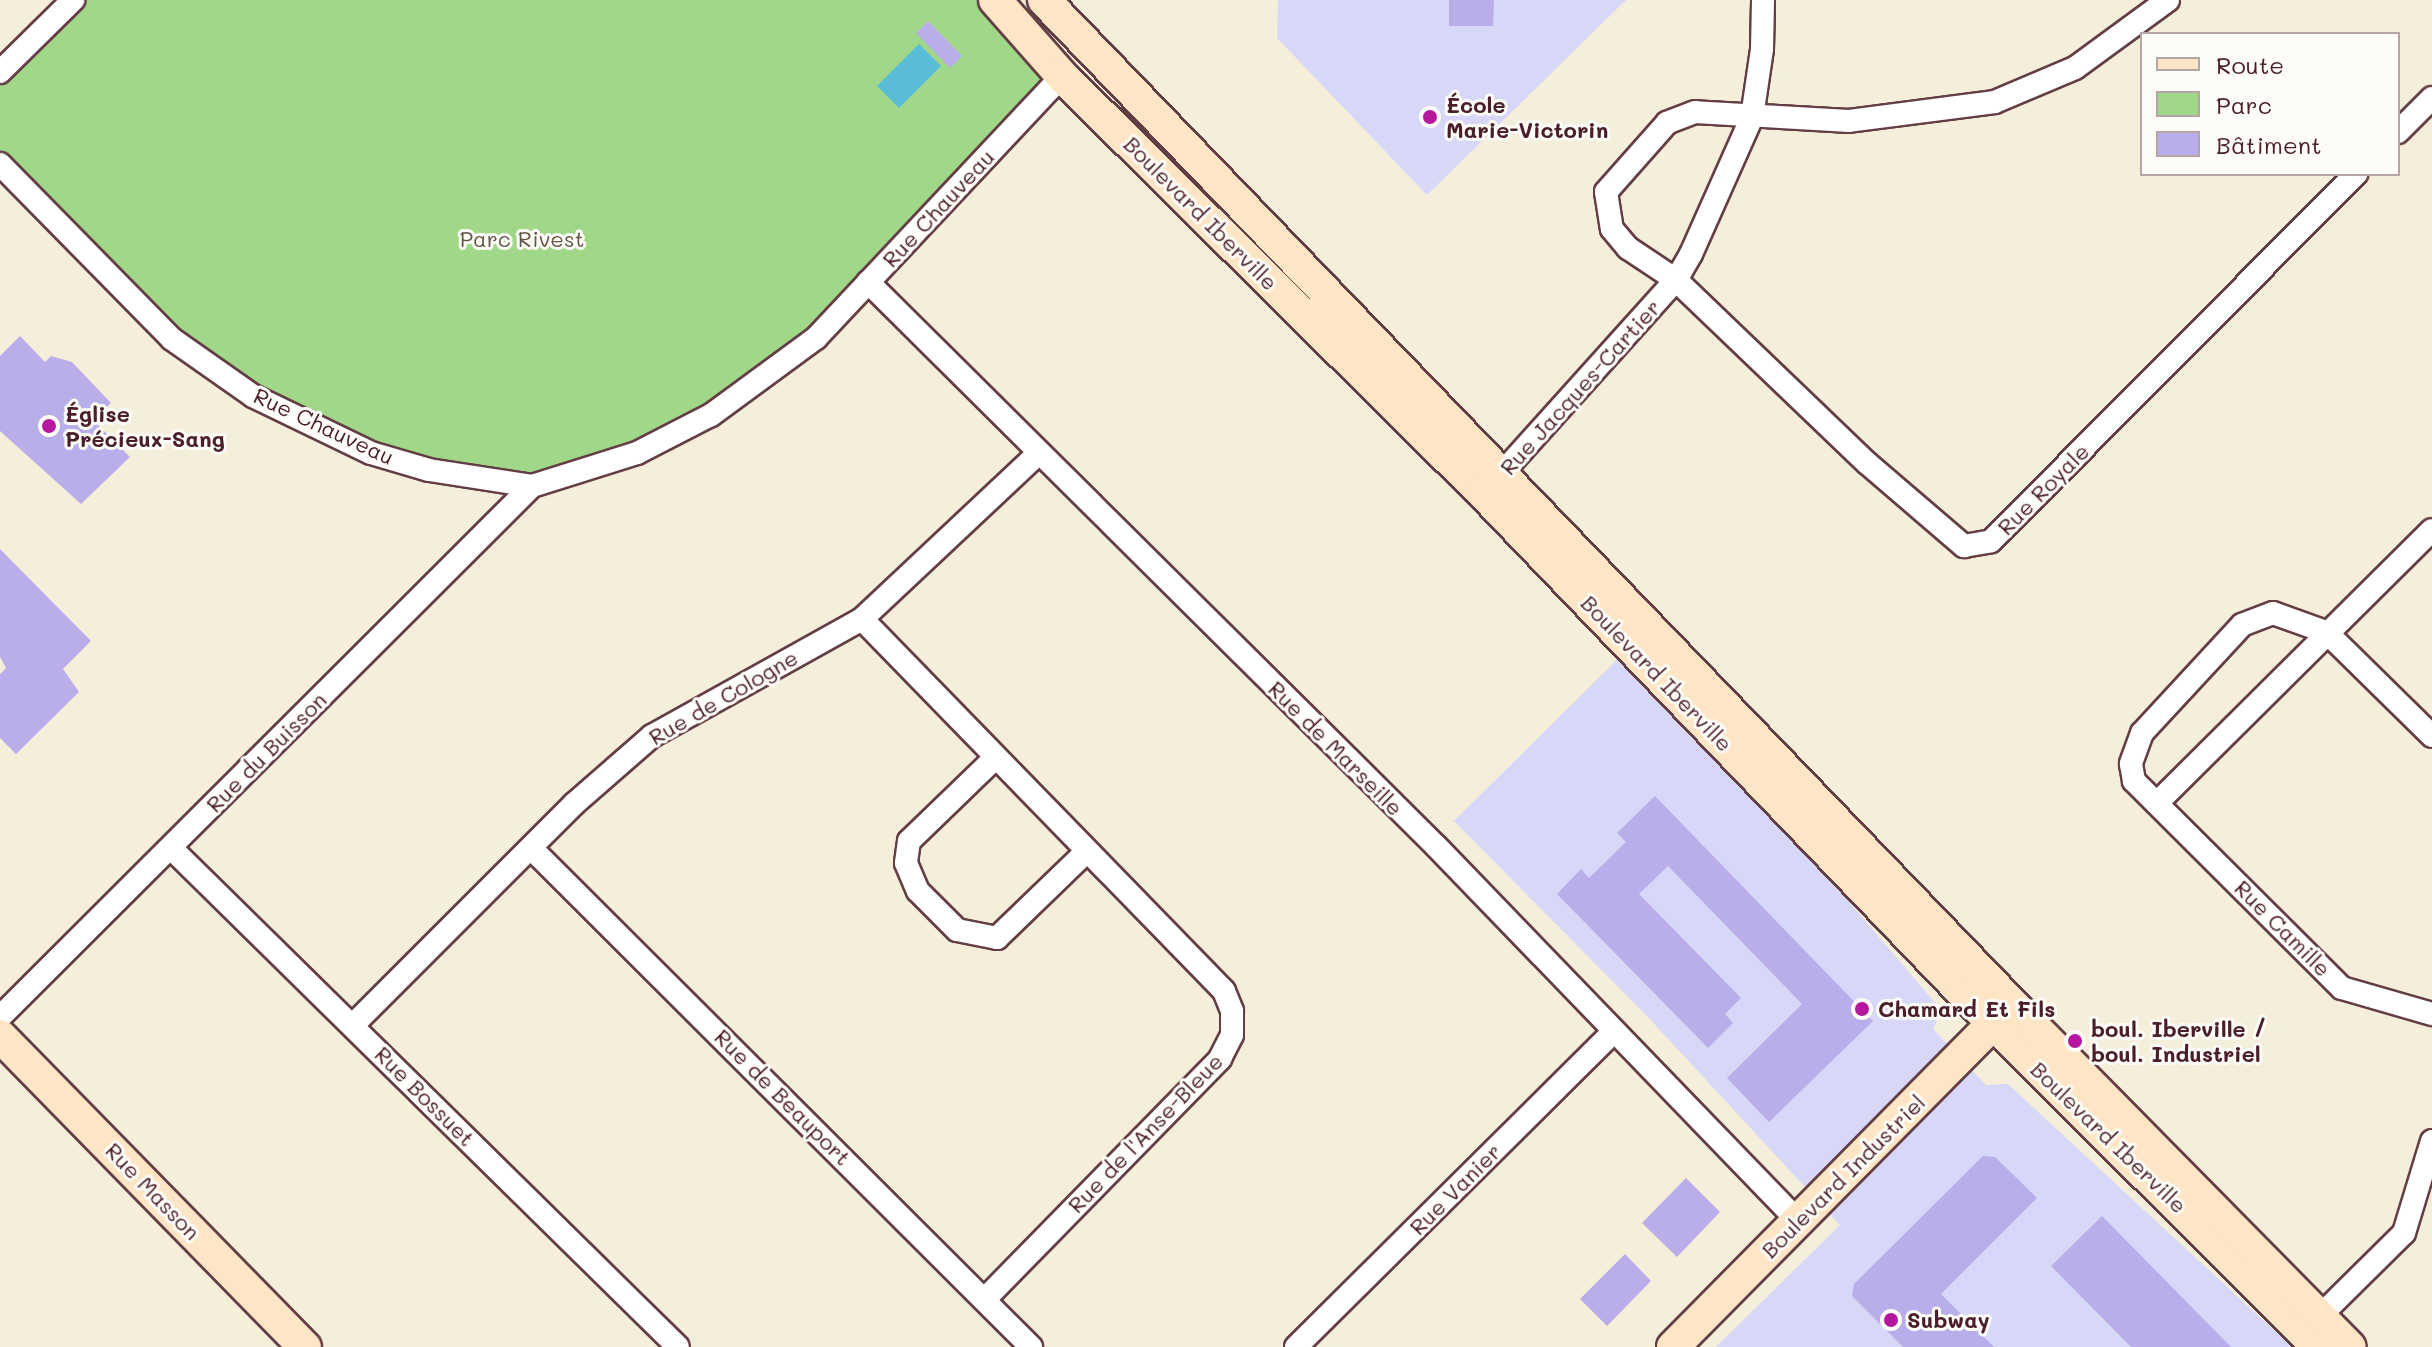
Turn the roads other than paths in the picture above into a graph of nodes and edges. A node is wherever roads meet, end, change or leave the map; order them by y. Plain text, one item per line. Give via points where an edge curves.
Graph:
1 (73, 0) edge
2 (1044, 0) edge
3 (1763, 0) edge
4 (2168, 0) edge
5 (998, 1) edge
6 (0, 72) edge
7 (1062, 76) junction
8 (2432, 98) edge
9 (1752, 117) junction
10 (2400, 130) edge
11 (0, 164) edge
12 (2354, 176) edge
13 (1676, 280) junction
14 (868, 282) junction
15 (1038, 454) junction
16 (1493, 483) junction
17 (532, 486) junction
18 (2432, 530) edge
19 (862, 619) junction
20 (2326, 632) junction
21 (2432, 736) edge
22 (994, 759) junction
23 (2157, 803) junction
24 (171, 848) junction
25 (533, 850) junction
26 (1087, 851) junction
27 (2003, 1014) junction
28 (2432, 1014) edge
29 (0, 1017) edge
30 (353, 1025) junction
31 (1614, 1031) junction
32 (0, 1036) edge
33 (2432, 1141) edge
34 (1797, 1220) junction
35 (986, 1298) junction
36 (2319, 1331) edge
37 (305, 1347) edge
38 (678, 1347) edge
39 (1031, 1347) edge
40 (1296, 1347) edge
41 (1673, 1347) edge
42 (2350, 1347) edge

1 - 6 street
2 - 16 street, Boulevard Iberville
3 - 9 street, Rue Jacques-Cartier
4 - 9 street via 2075,68 1995,102 1849,121
5 - 7 street, Boulevard Iberville
7 - 14 street, Rue Chauveau
7 - 16 street, Boulevard Iberville
8 - 10 street
9 - 13 street, Rue Jacques-Cartier via 1720,196
9 - 13 street, Rue Jacques-Cartier via 1695,112 1667,123 1606,192 1612,229 1628,248
11 - 17 street, Rue Chauveau via 172,339 253,396 371,453 429,470
12 - 13 street, Rue Royale via 1991,541 1964,546 1867,463
13 - 16 street, Rue Jacques-Cartier
14 - 15 street, Rue de Marseille
14 - 17 street, Rue Chauveau via 816,338 711,415 637,453
15 - 19 street, Rue de Cologne
15 - 31 street, Rue de Marseille via 1436,846
16 - 27 street, Boulevard Iberville
17 - 24 street, Rue du Buisson
18 - 20 street
19 - 22 street, Rue de l'Anse-Bleue
19 - 25 street, Rue de Cologne via 652,736 574,804
20 - 21 street, Rue Camille
20 - 23 street
20 - 23 street, Rue Camille via 2273,613 2242,625 2135,745 2134,781
22 - 26 street, Rue de l'Anse-Bleue
22 - 26 street via 909,841 906,863 918,891 957,930 997,938
23 - 28 street, Rue Camille via 2342,988
24 - 29 street, Rue du Buisson
24 - 30 street, Rue Bossuet
25 - 30 street, Rue de Cologne
25 - 35 street, Rue de Beauport
26 - 35 street, Rue de l'Anse-Bleue via 1224,991 1232,1011 1232,1035 1220,1059
27 - 34 street, Boulevard Industriel
27 - 36 street, Boulevard Iberville
30 - 38 street, Rue Bossuet
31 - 34 street, Rue de Marseille
31 - 40 street, Rue Vanier
32 - 37 street, Rue Masson
33 - 36 street via 2404,1233
34 - 41 street, Boulevard Industriel
35 - 39 street, Rue de Beauport
36 - 42 street, Boulevard Iberville

